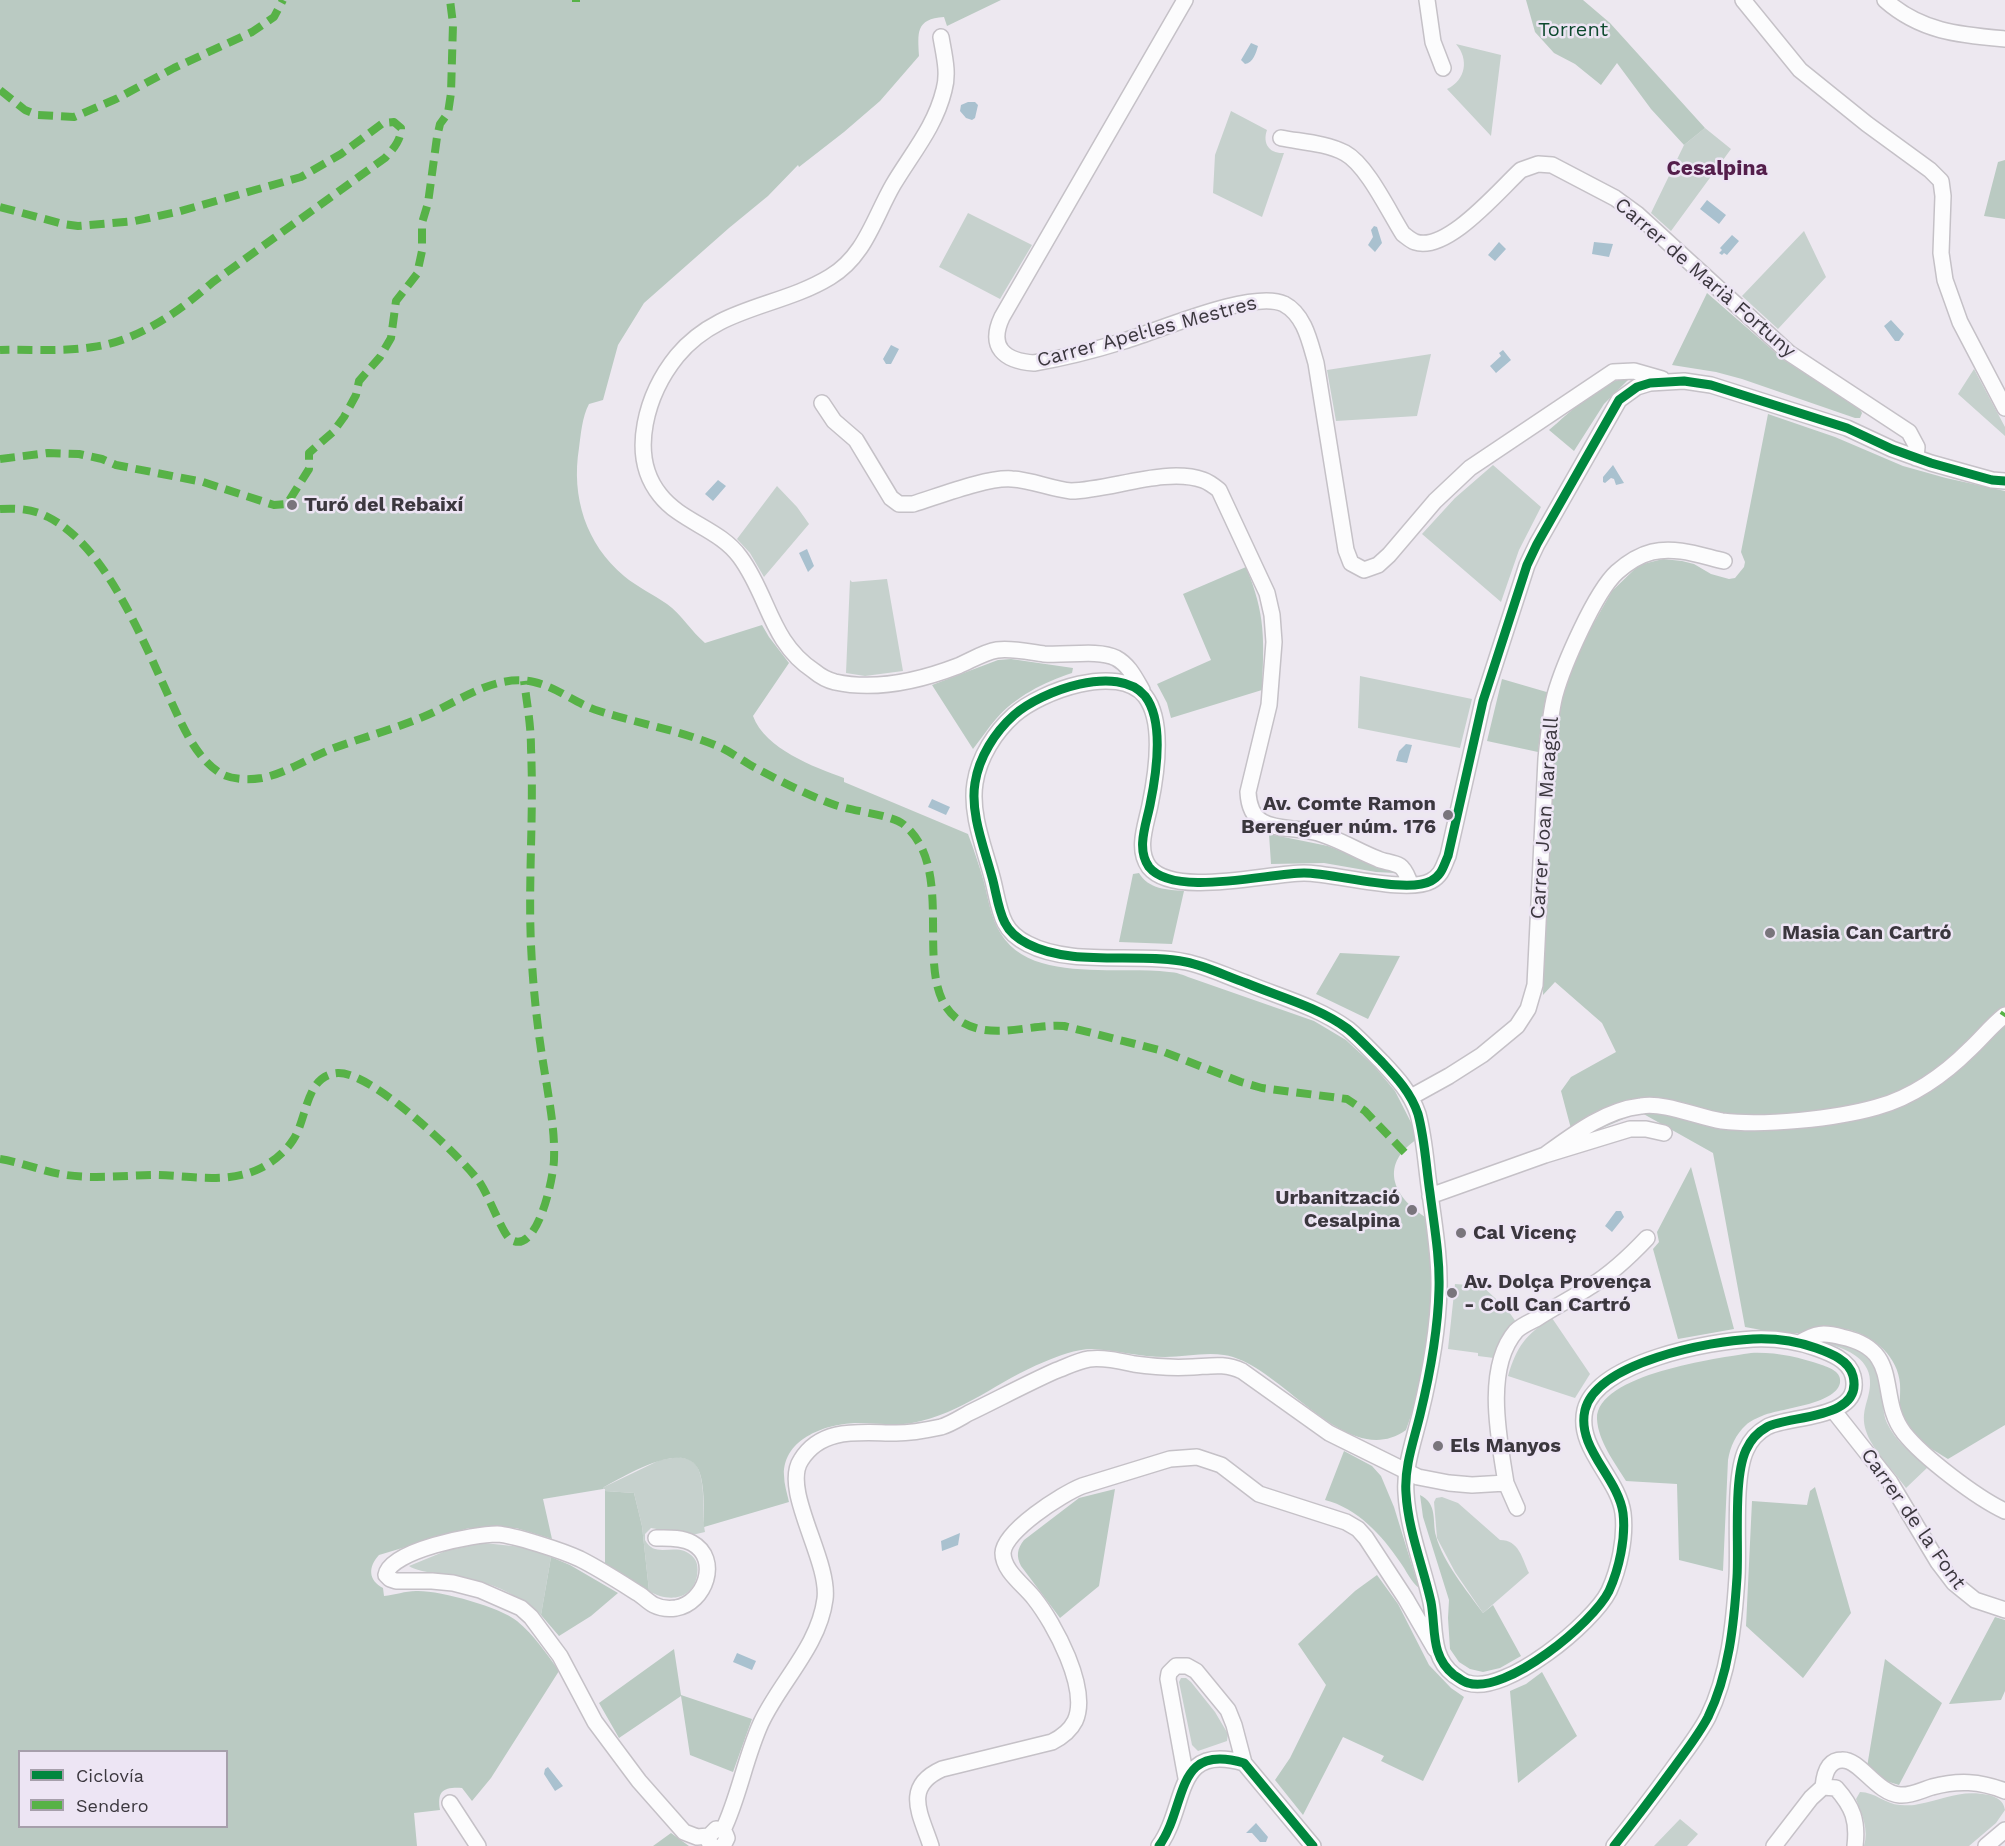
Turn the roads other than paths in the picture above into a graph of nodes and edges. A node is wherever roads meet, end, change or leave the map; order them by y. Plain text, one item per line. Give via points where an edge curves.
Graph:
1 (1185, 0) edge
2 (1427, 0) edge
3 (1743, 0) edge
4 (1885, 0) edge
5 (941, 37) dead end
6 (2005, 39) edge
7 (1443, 68) dead end
8 (1281, 138) dead end
9 (1669, 381) junction
10 (822, 403) dead end
11 (2005, 408) edge
12 (1916, 458) junction
13 (2005, 481) edge
14 (1724, 561) dead end
15 (1143, 693) junction
16 (1411, 885) junction
17 (2005, 1015) edge
18 (1411, 1096) junction
19 (1664, 1133) dead end
20 (1545, 1155) junction
21 (1430, 1196) junction
22 (1647, 1238) dead end
23 (1799, 1343) junction
24 (1833, 1410) junction
25 (1407, 1471) junction
26 (1506, 1483) junction
27 (1517, 1508) dead end
28 (2005, 1511) edge
29 (656, 1538) dead end
30 (2005, 1610) edge
31 (1436, 1651) junction
32 (1244, 1763) junction
33 (1186, 1778) junction
34 (1823, 1787) junction
35 (2005, 1791) edge
36 (450, 1803) dead end
37 (2005, 1830) edge
38 (717, 1840) edge
39 (478, 1846) edge
40 (931, 1846) edge
41 (1159, 1846) edge
42 (1313, 1846) edge
43 (1614, 1846) edge
44 (1774, 1846) edge
45 (1854, 1846) edge
46 (1986, 1846) edge

1 - 9 street, Carrer Apel·les Mestres via 1002,317 996,335 1003,352 1023,363 1034,363 1121,342 1249,302 1283,303 1295,312 1316,363 1346,550 1351,563 1364,570 1389,555 1435,501 1470,468 1613,372 1634,371
2 - 7 street via 1433,42
3 - 11 street via 1805,74 1941,181 1945,280 1960,322
4 - 6 street via 1909,17 1942,31
5 - 15 street via 945,87 934,118 853,260 811,287 725,318 681,352 658,386 647,414 644,453 649,474 660,495 736,552 774,627 794,656 830,681 850,685 916,680 994,650 1013,650 1115,658 1131,671
8 - 12 street, Carrer de Marià Fortuny via 1346,154 1359,164 1403,234 1420,243 1439,240 1461,227 1521,170 1531,165 1552,165 1637,214 1789,353 1909,432 1917,447
9 - 12 street via 1711,385 1776,405 1847,428
9 - 16 street via 1637,387 1619,399 1537,544 1483,701 1448,855 1438,876
10 - 16 street via 834,422 856,440 891,498 899,504 913,504 998,479 1071,491 1190,476 1206,480 1219,490 1268,593 1272,615 1269,705 1248,792 1249,805 1264,823 1314,832 1398,865
12 - 13 street
14 - 18 street, Carrer Joan Maragall via 1673,550 1652,552 1616,573 1592,609 1555,695 1550,723 1536,975 1528,1009 1517,1026 1482,1055
15 - 16 street via 1152,709 1156,731 1154,780 1142,850 1148,865 1159,876 1228,882 1307,873
15 - 18 street via 1130,684 1101,681 1037,698 1004,724 985,753 975,779 975,808 1001,911 1010,931 1024,943 1048,952 1188,962 1306,1007 1343,1025
17 - 20 street via 1951,1068 1878,1107 1798,1120 1723,1121 1662,1106 1640,1106 1606,1116
18 - 21 street via 1419,1117
19 - 20 street via 1630,1129
20 - 21 street
21 - 25 street via 1439,1270 1437,1312 1423,1404
22 - 26 street via 1593,1286 1517,1330 1501,1360 1497,1398
23 - 24 street via 1830,1354 1846,1364 1853,1376 1848,1399
23 - 28 street via 1818,1334 1850,1338 1865,1345 1884,1368 1892,1411 1903,1432 1945,1470
23 - 31 street via 1761,1339 1686,1350 1642,1363 1598,1387 1586,1405 1584,1425 1590,1446 1619,1498 1624,1518 1617,1567 1597,1610 1538,1660 1503,1679 1480,1685 1468,1683 1449,1671
24 - 30 street, Carrer de la Font via 1890,1482 1954,1583 1975,1600
24 - 43 street via 1764,1428 1748,1444 1741,1470 1731,1642 1716,1697 1699,1732
25 - 26 street via 1449,1483
25 - 31 street via 1406,1493 1430,1598
25 - 38 street via 1329,1433 1232,1366 1162,1367 1103,1359 1072,1364 944,1426 899,1433 850,1432 821,1440 800,1460 795,1479 822,1567 825,1600 813,1638 760,1724
26 - 27 street
29 - 38 street via 691,1543 701,1550 707,1562 704,1587 682,1607 654,1605 576,1558 496,1534 453,1540 405,1556 387,1569 386,1575 396,1581 453,1583 521,1608 560,1656 595,1722 639,1781 684,1832
31 - 40 street via 1366,1538 1346,1522 1259,1494 1221,1465 1197,1457 1170,1459 1082,1486 1016,1530 1003,1555 1011,1572 1048,1618 1070,1663 1077,1686 1076,1719 1070,1730 1052,1742 942,1769 923,1781 917,1804
32 - 33 street via 1230,1759 1208,1761 1193,1768
32 - 33 street via 1228,1710 1196,1671 1176,1666 1168,1679
32 - 42 street
33 - 41 street via 1168,1834
34 - 35 street via 1824,1775 1840,1759 1856,1766 1888,1792 1901,1795 1966,1781
34 - 44 street
34 - 45 street via 1836,1788 1850,1807 1856,1819
36 - 39 street
37 - 46 street

